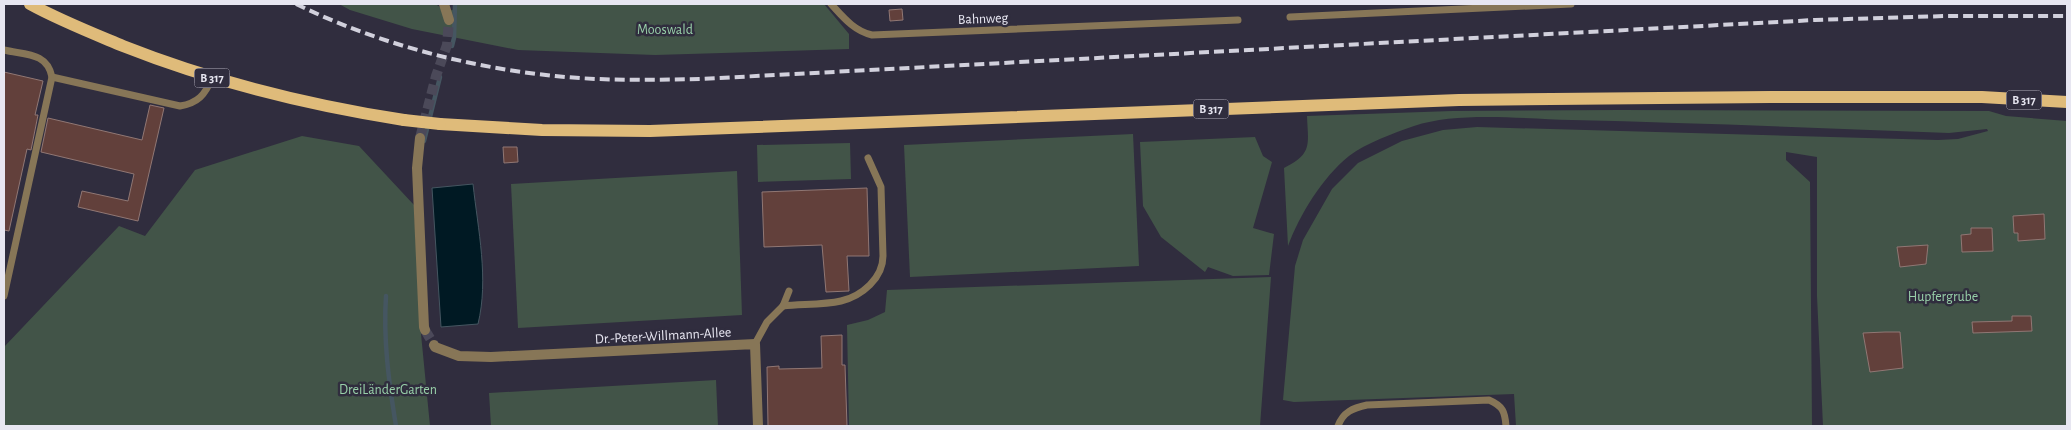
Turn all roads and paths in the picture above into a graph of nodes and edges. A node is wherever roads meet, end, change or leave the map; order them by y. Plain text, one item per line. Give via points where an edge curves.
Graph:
1 (30, 4) edge
2 (444, 4) edge
3 (831, 4) edge
4 (1571, 4) edge
5 (1290, 17) dead end
6 (449, 20) tunnel mouth
7 (1238, 20) dead end
8 (4, 50) edge
9 (52, 76) junction
10 (212, 78) junction
11 (2067, 102) edge
12 (420, 138) tunnel mouth
13 (868, 158) dead end
14 (788, 291) dead end
15 (4, 296) edge
16 (783, 306) junction
17 (425, 330) tunnel mouth
18 (755, 344) junction
19 (434, 345) tunnel mouth
20 (758, 426) edge
21 (1338, 426) edge
22 (1506, 426) edge

1 - 10 main road, B 317 via 102,37
2 - 6 street
3 - 7 lane, Bahnweg via 846,21 862,33 872,35
4 - 5 lane
8 - 9 lane via 43,59
9 - 10 lane via 180,106 200,100
9 - 15 lane
10 - 11 main road, B 317, bridge via 299,102 404,120 542,130 650,131 1297,105 1575,98 1972,97
12 - 17 street via 417,168
13 - 16 lane via 881,187 884,256 879,276 854,296 842,300
14 - 16 lane
16 - 18 lane via 766,322
18 - 19 street, Dr.-Peter-Willmann-Allee via 491,358 459,356
18 - 20 street
21 - 22 lane via 1340,418 1352,408 1367,405 1489,400 1500,405 1505,413

